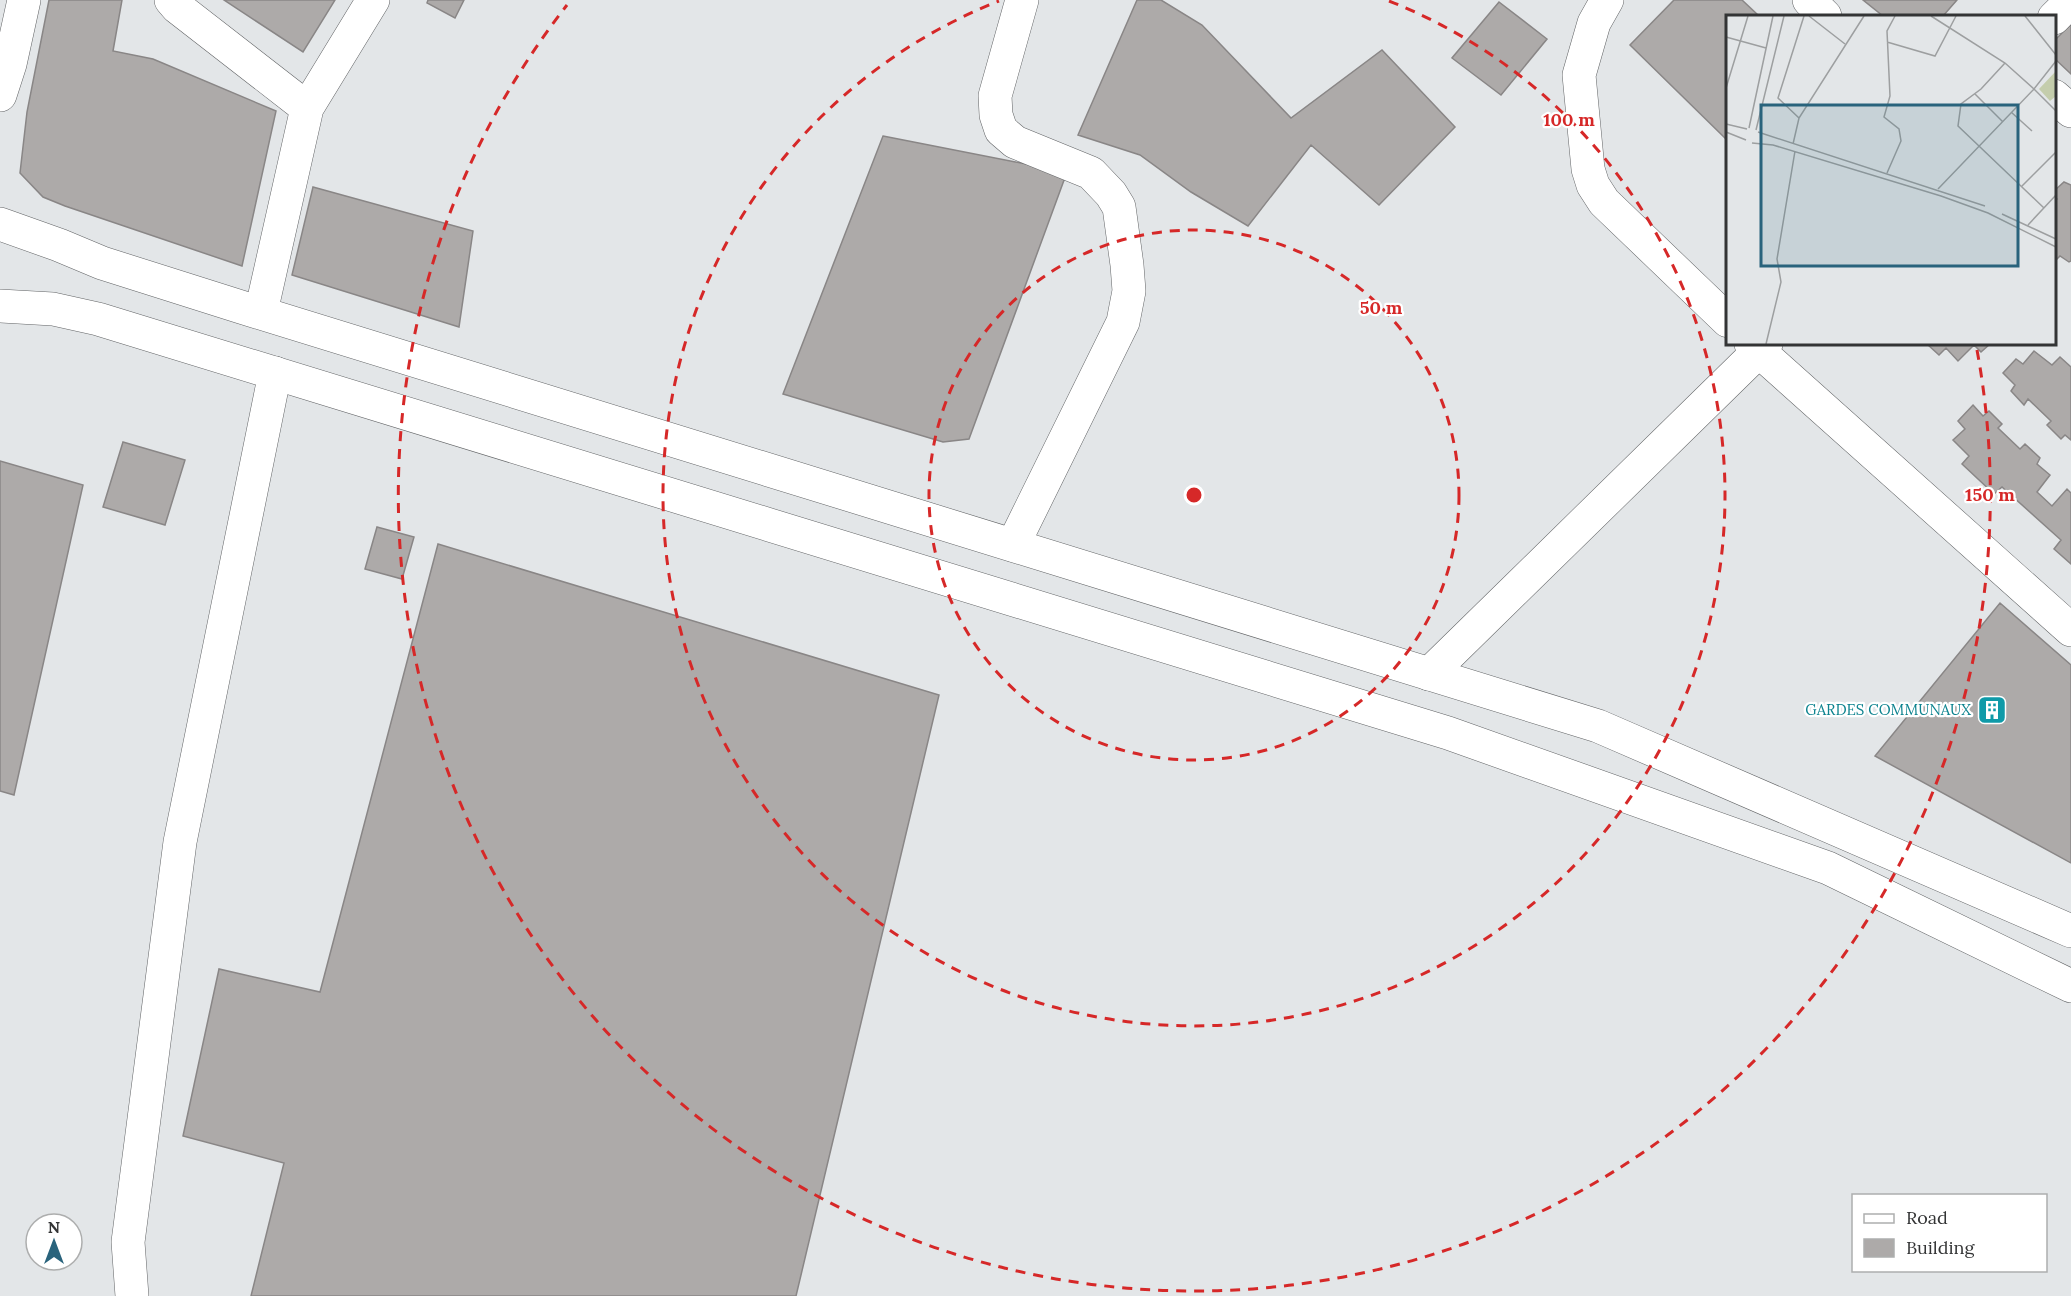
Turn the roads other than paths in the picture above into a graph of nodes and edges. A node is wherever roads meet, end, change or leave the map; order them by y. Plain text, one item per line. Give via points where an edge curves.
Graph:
1 (24, 0) edge
2 (171, 0) edge
3 (373, 0) edge
4 (1022, 0) edge
5 (1607, 0) edge
6 (1809, 0) edge
7 (2071, 1) edge
8 (1824, 15) edge
9 (2056, 17) edge
10 (0, 94) edge
11 (2056, 97) edge
12 (307, 108) junction
13 (2071, 111) edge
14 (0, 224) edge
15 (0, 306) edge
16 (261, 312) junction
17 (1726, 319) edge
18 (1759, 346) edge
19 (274, 373) junction
20 (1013, 545) junction
21 (2071, 630) edge
22 (1429, 674) junction
23 (2071, 931) edge
24 (2071, 986) edge
25 (132, 1296) edge

1 - 10 main road
2 - 12 main road
3 - 12 main road
4 - 20 main road via 995,96 1001,130 1015,142 1091,174 1111,194 1119,207 1129,291 1123,322
5 - 17 main road via 1594,23 1579,75 1593,185 1604,202
6 - 8 main road
7 - 9 main road
11 - 13 main road
12 - 16 main road
14 - 16 main road via 102,263
15 - 19 main road via 53,309 98,320
16 - 20 main road
18 - 21 main road
18 - 22 main road
19 - 24 main road via 1448,733 1828,868
19 - 25 main road via 180,842 129,1242
20 - 22 main road
22 - 23 main road via 1598,726

